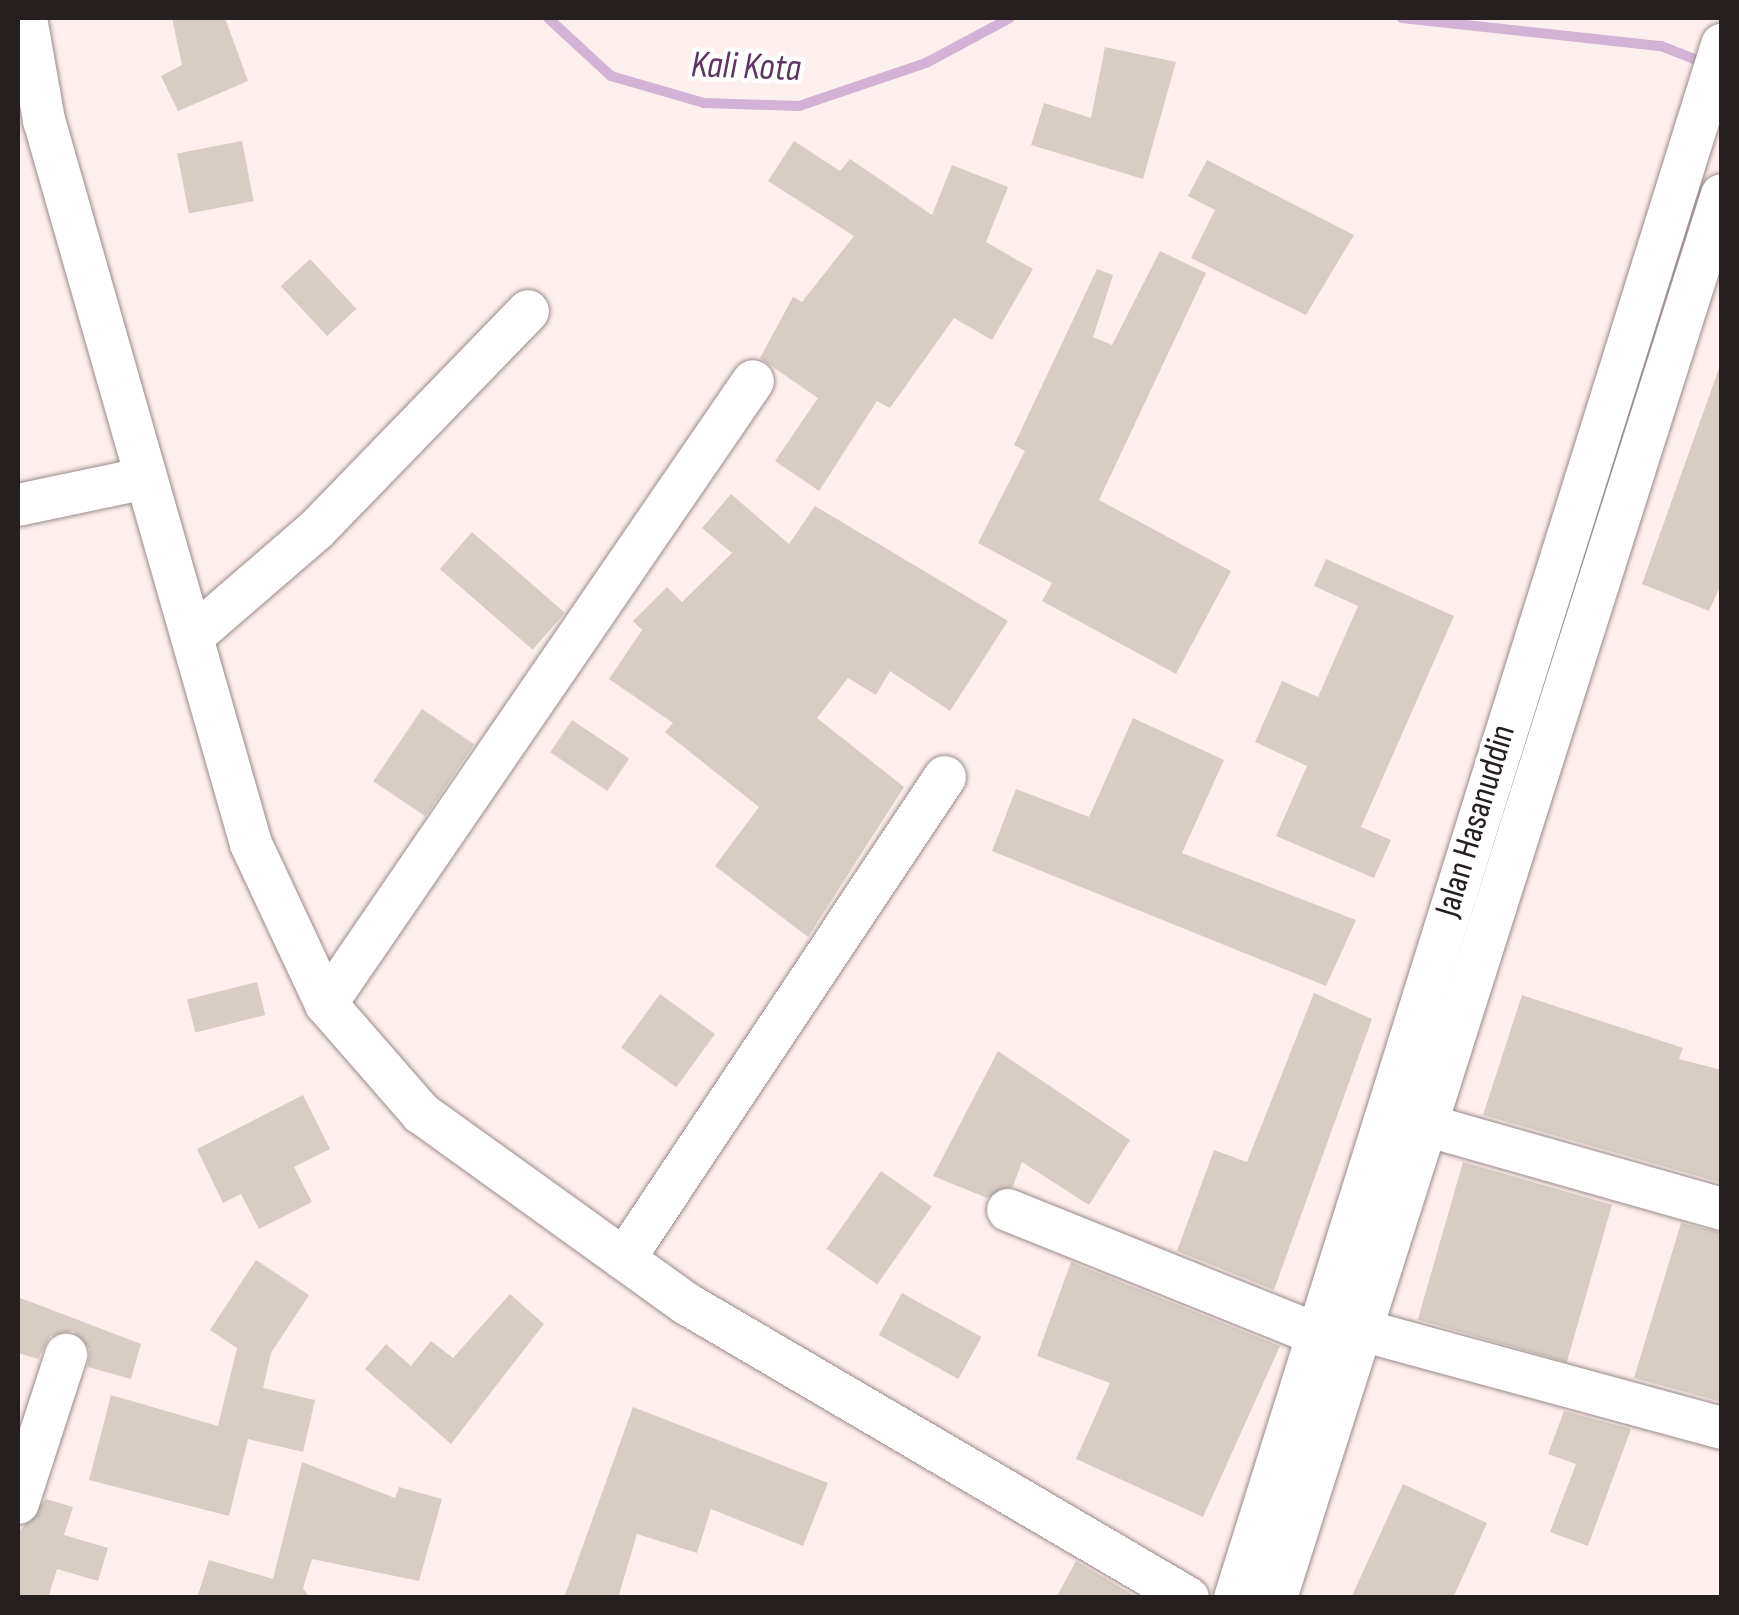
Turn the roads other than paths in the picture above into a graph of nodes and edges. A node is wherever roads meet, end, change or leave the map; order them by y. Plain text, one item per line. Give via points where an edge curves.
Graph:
1 (26, 18) edge
2 (1722, 45) edge
3 (31, 123) edge
4 (1722, 195) edge
5 (528, 311) dead end
6 (754, 381) dead end
7 (146, 478) junction
8 (18, 505) edge
9 (192, 637) junction
10 (1552, 646) junction
11 (945, 777) dead end
12 (326, 1004) junction
13 (1422, 1124) junction
14 (1722, 1208) edge
15 (1008, 1210) dead end
16 (624, 1259) junction
17 (1361, 1330) junction
18 (1316, 1334) junction
19 (66, 1355) dead end
20 (1722, 1428) edge
21 (18, 1503) edge
22 (1188, 1598) edge
23 (1234, 1598) edge
24 (1276, 1598) edge

1 - 3 street
2 - 10 street, Jalan Hasanuddin
3 - 7 street
4 - 10 street, Jalan Hasanuddin
5 - 9 street via 315,530
6 - 12 street
7 - 8 street
7 - 9 street
9 - 12 street via 251,844
10 - 13 street, Jalan Hasanuddin
10 - 18 street, Jalan Hasanuddin
11 - 16 street
12 - 16 street via 421,1113
13 - 14 street
13 - 17 street, Jalan Hasanuddin
15 - 18 street
16 - 22 street via 766,1354
17 - 20 street
17 - 24 street, Jalan Hasanuddin
18 - 23 street, Jalan Hasanuddin
19 - 21 street

